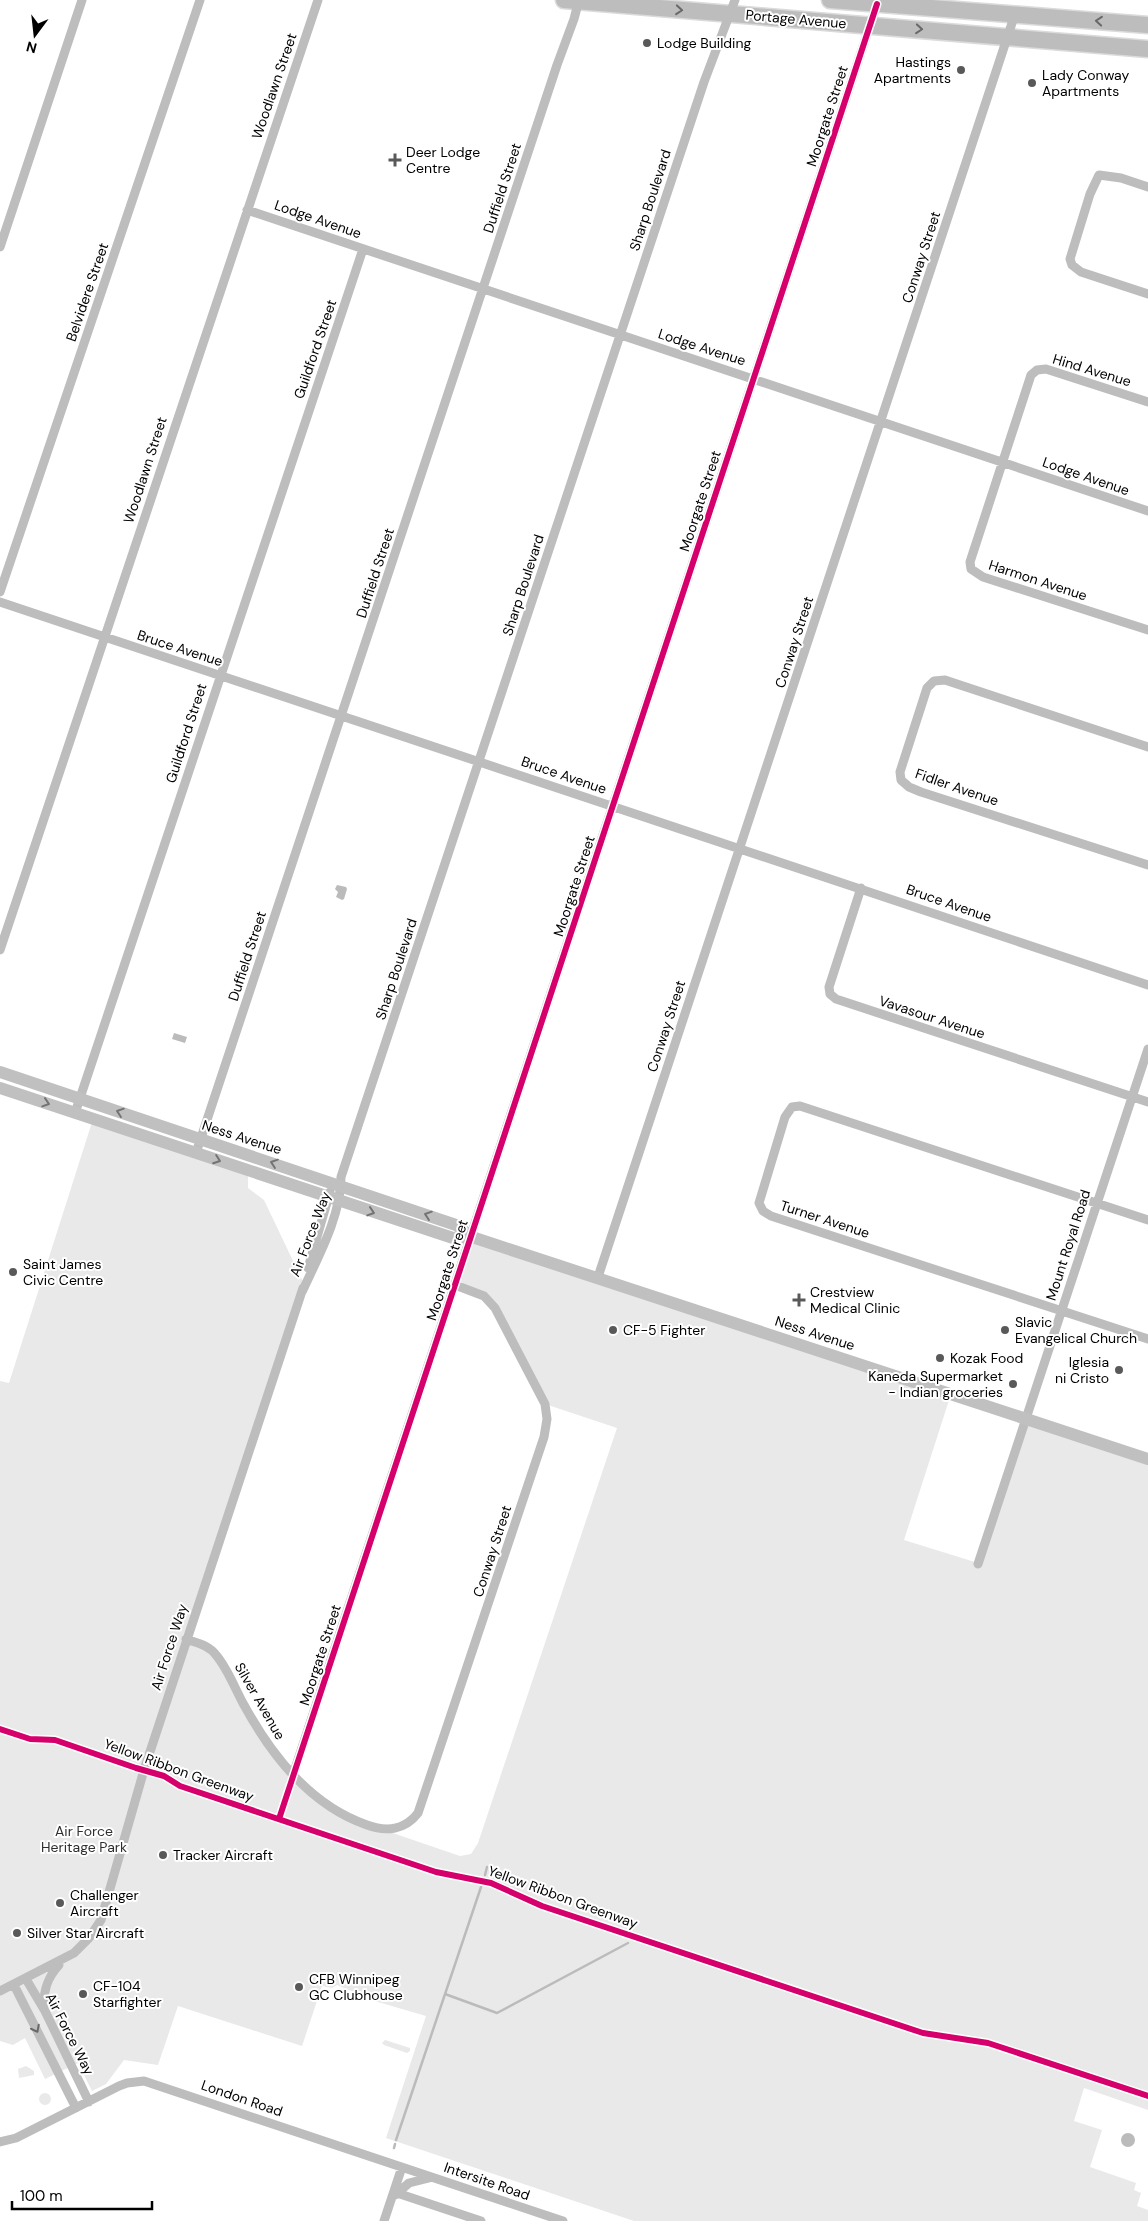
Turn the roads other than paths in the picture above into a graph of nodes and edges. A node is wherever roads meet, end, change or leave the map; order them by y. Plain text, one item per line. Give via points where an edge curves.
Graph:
1 (82, 0) edge
2 (200, 0) edge
3 (318, 0) edge
4 (574, 0) edge
5 (830, 0) edge
6 (877, 4) junction
7 (732, 7) edge
8 (1015, 14) junction
9 (870, 25) junction
10 (1148, 26) edge
11 (1008, 37) junction
12 (1148, 49) edge
13 (1148, 187) edge
14 (247, 210) junction
15 (0, 247) edge
16 (363, 249) junction
17 (483, 289) junction
18 (1148, 294) edge
19 (620, 335) junction
20 (754, 379) junction
21 (1148, 402) edge
22 (881, 422) junction
23 (1002, 462) junction
24 (1148, 511) edge
25 (0, 592) edge
26 (0, 602) edge
27 (1148, 630) edge
28 (104, 637) junction
29 (220, 675) junction
30 (342, 716) junction
31 (1148, 747) edge
32 (480, 761) junction
33 (613, 806) junction
34 (740, 849) junction
35 (1148, 865) edge
36 (860, 888) junction
37 (0, 950) edge
38 (1148, 985) edge
39 (1148, 1049) edge
40 (0, 1072) edge
41 (0, 1088) edge
42 (1132, 1096) junction
43 (80, 1099) junction
44 (1148, 1102) edge
45 (75, 1113) junction
46 (201, 1139) junction
47 (196, 1153) junction
48 (339, 1183) junction
49 (333, 1200) junction
50 (1096, 1203) junction
51 (1148, 1220) edge
52 (472, 1237) junction
53 (598, 1277) junction
54 (455, 1285) junction
55 (1061, 1311) junction
56 (1148, 1339) edge
57 (1024, 1418) junction
58 (1148, 1459) edge
59 (978, 1564) dead end
60 (186, 1639) junction
61 (293, 1775) junction
62 (381, 1829) joint
63 (63, 1961) junction
64 (26, 1979) junction
65 (14, 1985) junction
66 (0, 1991) edge
67 (45, 2011) junction
68 (89, 2102) junction
69 (76, 2108) junction
70 (0, 2142) edge
71 (402, 2167) junction
72 (434, 2178) junction
73 (394, 2196) junction
74 (384, 2221) edge
75 (481, 2221) edge
76 (563, 2221) edge

1 - 15 street
2 - 25 street, Belvidere Street
3 - 14 street, Woodlawn Street
4 -> 7 highway, Portage Avenue
4 - 17 street, Duffield Street via 574,19
5 - 6 highway, Portage Avenue
6 - 8 highway, Portage Avenue
6 - 9 street, Moorgate Street
7 - 9 highway, Portage Avenue
7 - 19 street, Sharp Boulevard
10 -> 8 highway, Portage Avenue
8 - 11 street, Conway Street
9 -> 11 highway, Portage Avenue
9 - 20 street, Moorgate Street
11 - 12 highway, Portage Avenue
11 - 22 street, Conway Street
13 - 18 street via 1099,175 1070,259 1081,272
14 - 16 street, Lodge Avenue
14 - 28 street, Woodlawn Street
16 - 17 street, Lodge Avenue
16 - 29 street, Guildford Street
17 - 19 street, Lodge Avenue
17 - 30 street, Duffield Street
19 - 20 street, Lodge Avenue
19 - 32 street, Sharp Boulevard
20 - 22 street, Lodge Avenue
20 - 33 street, Moorgate Street
21 - 23 street, Hind Avenue via 1046,369 1037,370 1026,387
22 - 23 street, Lodge Avenue
22 - 34 street, Conway Street
23 - 24 street, Lodge Avenue
23 - 27 street, Harmon Avenue via 972,553 971,569 982,577
26 - 28 street, Bruce Avenue
28 - 29 street, Bruce Avenue
28 - 37 street, Woodlawn Street
29 - 30 street, Bruce Avenue
29 - 43 street, Guildford Street
30 - 32 street, Bruce Avenue
30 - 46 street, Duffield Street
31 - 35 street, Fidler Avenue via 951,682 934,681 927,688 900,780 921,792
32 - 33 street, Bruce Avenue
32 - 48 street, Sharp Boulevard
33 - 34 street, Bruce Avenue
33 - 52 street, Moorgate Street
34 - 36 street, Bruce Avenue
34 - 53 street, Conway Street
36 - 38 street, Bruce Avenue
36 - 42 street, Vavasour Avenue via 831,980 829,990 832,996
39 - 42 street, Mount Royal Road
40 - 43 main road, Ness Avenue
41 -> 45 main road, Ness Avenue
42 - 44 street
42 - 50 street, Mount Royal Road
43 - 45 street, Guildford Street
46 -> 43 main road, Ness Avenue
45 - 47 main road, Ness Avenue
46 - 47 street, Duffield Street
48 -> 46 main road, Ness Avenue
47 -> 49 main road, Ness Avenue
48 - 49 street, Air Force Way
52 -> 48 main road, Ness Avenue via 456,1225
49 -> 52 main road, Ness Avenue via 453,1238
49 - 60 street, Air Force Way
50 - 51 street
50 - 55 street, Mount Royal Road
50 - 55 street, Turner Avenue via 807,1107 792,1107 785,1117 759,1199 759,1206 766,1213
52 - 53 main road, Ness Avenue
52 - 54 street, Moorgate Street
53 - 57 main road, Ness Avenue
54 - 61 street, Moorgate Street
54 - 62 street, Conway Street via 484,1296 498,1313 545,1404 546,1427 423,1802 410,1821 396,1828
55 - 56 street
55 - 57 street, Mount Royal Road
57 - 58 main road, Ness Avenue
57 - 59 street, Mount Royal Road via 1022,1434
60 - 61 street, Silver Avenue via 205,1646 216,1655 252,1721
60 - 63 street, Air Force Way via 101,1920 90,1938
61 - 62 street, Silver Avenue via 335,1811
63 - 64 street, Air Force Way
63 - 67 street via 48,1980
64 - 65 street, Air Force Way
64 - 67 street, Air Force Way
65 - 66 street, Air Force Way
65 -> 69 street, Air Force Way
67 - 68 street, Air Force Way
68 - 69 street, London Road
68 - 71 street, London Road via 127,2083 154,2083
69 - 70 street, London Road via 16,2138
71 - 72 street, Intersite Road
71 - 73 street
72 - 73 street via 415,2180
72 - 76 street, Intersite Road
73 - 74 street
73 - 75 street

